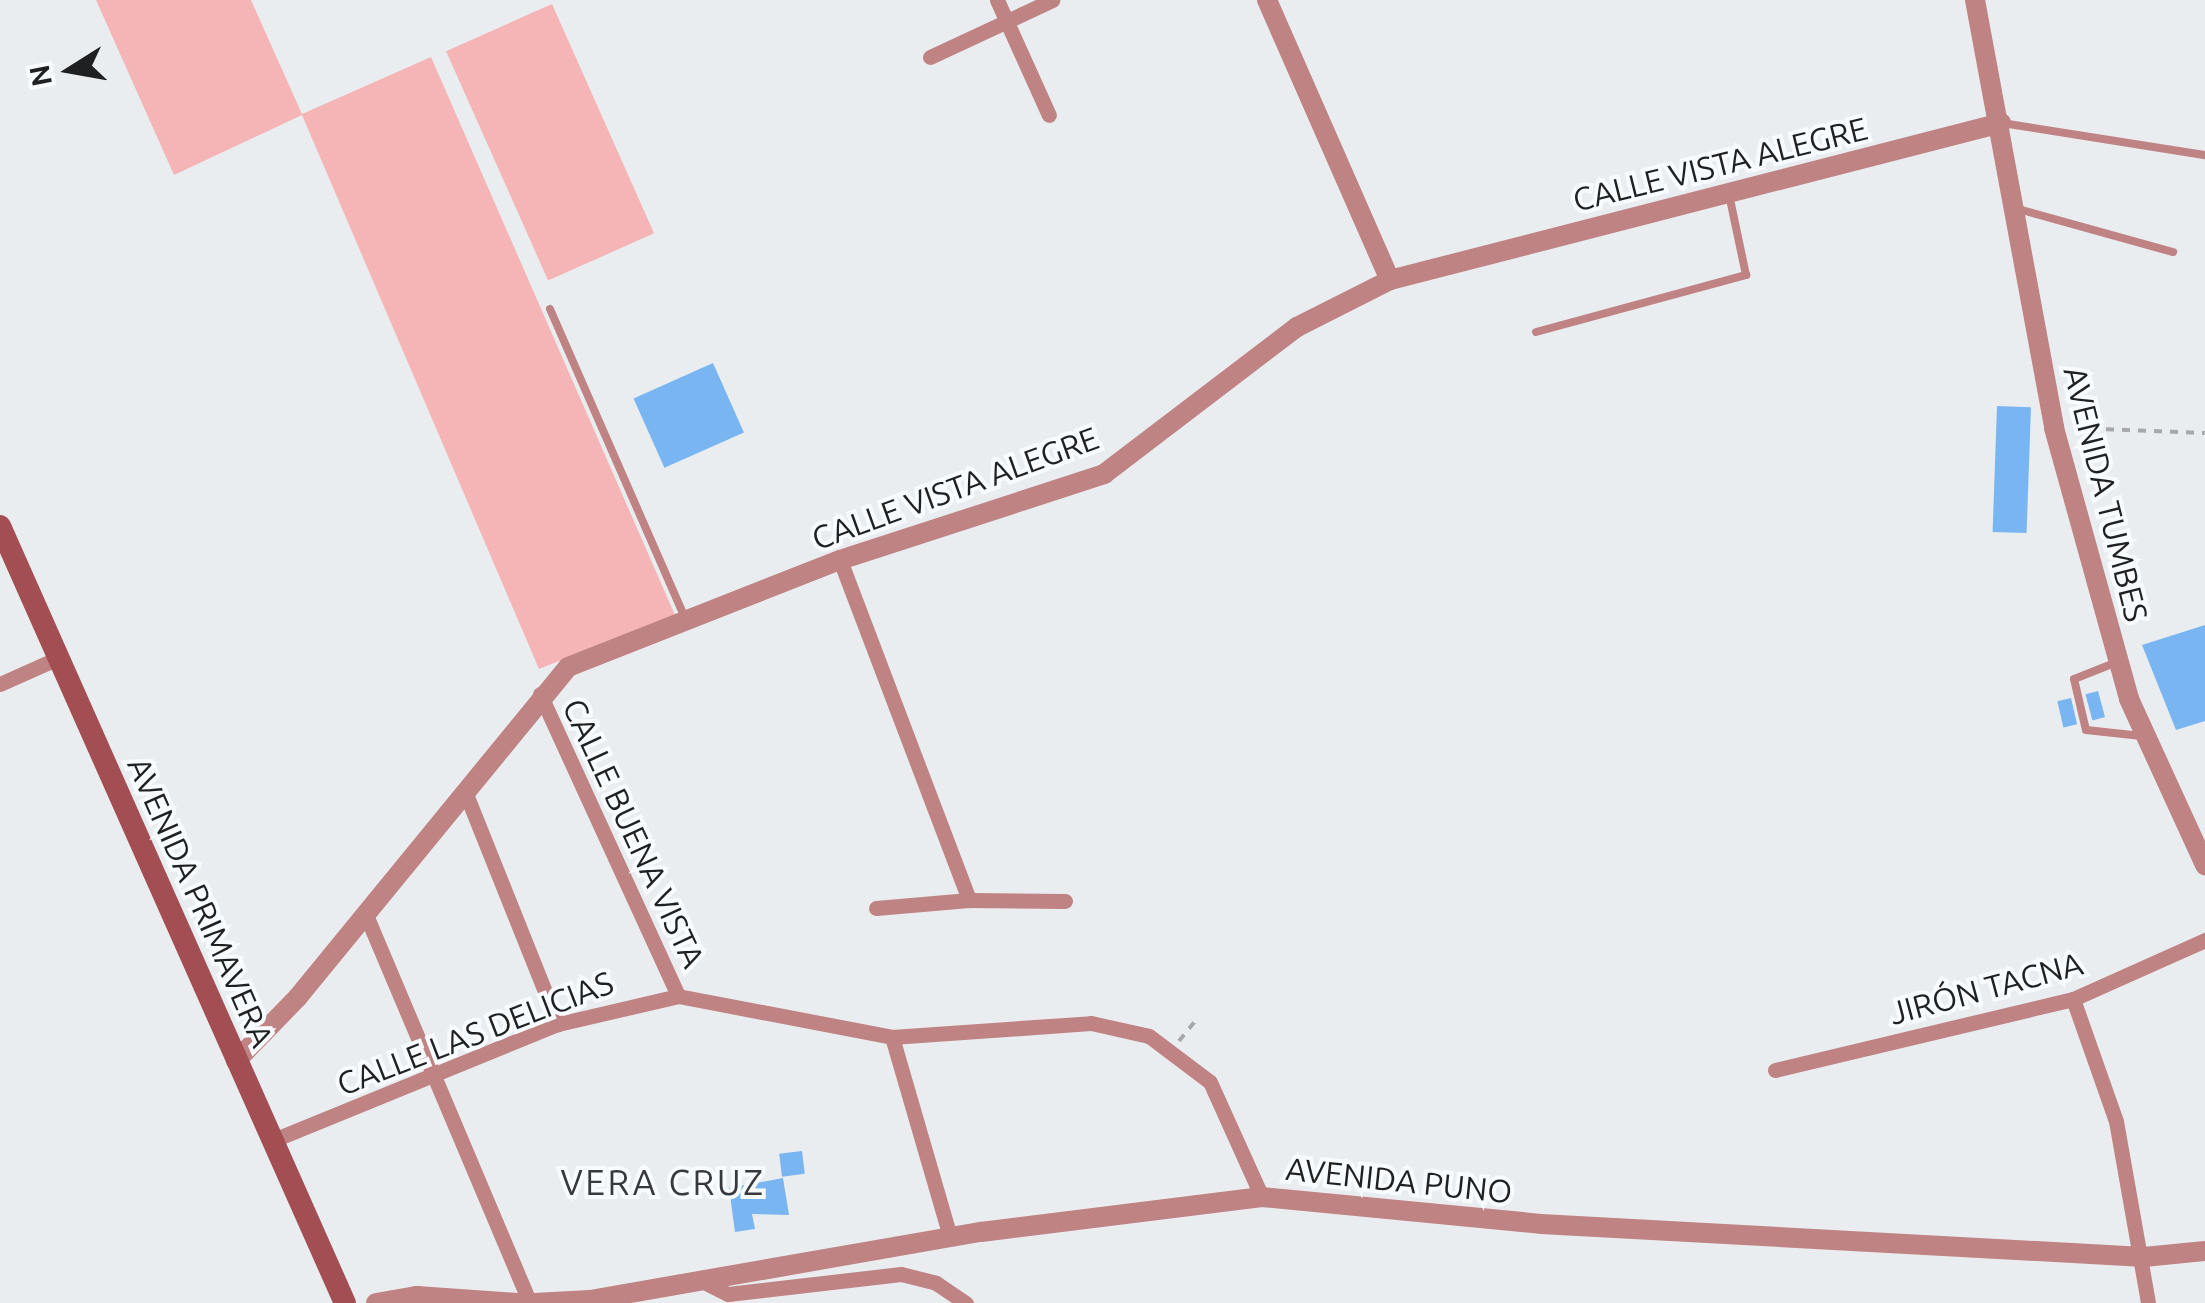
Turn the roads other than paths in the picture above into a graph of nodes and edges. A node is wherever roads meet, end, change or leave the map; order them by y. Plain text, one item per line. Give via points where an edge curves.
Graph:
1 (996, 0) edge
2 (1052, 0) edge
3 (1267, 0) edge
4 (1976, 0) edge
5 (1006, 21) junction
6 (930, 56) dead end
7 (1049, 115) dead end
8 (2001, 123) junction
9 (2205, 155) edge
10 (1729, 193) junction
11 (2015, 208) junction
12 (2173, 252) dead end
13 (1390, 280) junction
14 (550, 309) dead end
15 (1536, 332) dead end
16 (0, 526) edge
17 (840, 560) junction
18 (686, 620) junction
19 (58, 658) junction
20 (2117, 662) junction
21 (0, 684) edge
22 (540, 694) junction
23 (2144, 736) junction
24 (466, 794) junction
25 (2205, 865) edge
26 (970, 900) junction
27 (1064, 901) dead end
28 (876, 908) dead end
29 (366, 915) junction
30 (2205, 940) edge
31 (678, 996) junction
32 (2073, 1000) junction
33 (558, 1024) junction
34 (892, 1037) junction
35 (236, 1062) junction
36 (1775, 1070) dead end
37 (434, 1075) junction
38 (271, 1141) junction
39 (1262, 1197) junction
40 (950, 1237) junction
41 (2205, 1251) edge
42 (2144, 1257) junction
43 (700, 1280) junction
44 (345, 1303) edge
45 (376, 1303) edge
46 (518, 1303) edge
47 (532, 1303) edge
48 (966, 1303) edge
49 (2148, 1303) edge

1 - 5 street
2 - 5 street
3 - 13 street
4 - 8 street, AVENIDA TUMBES
5 - 6 street
5 - 7 street
8 - 9 lane
8 - 10 street, CALLE VISTA ALEGRE
8 - 11 street, AVENIDA TUMBES
10 - 13 street, CALLE VISTA ALEGRE
10 - 15 lane via 1746,274
11 - 12 lane
11 - 20 street, AVENIDA TUMBES via 2054,428
13 - 17 street, CALLE VISTA ALEGRE via 1296,327 1104,474
14 - 18 lane
16 - 19 main road, AVENIDA PRIMAVERA
17 - 18 street, CALLE VISTA ALEGRE
17 - 26 street
18 - 22 street, CALLE VISTA ALEGRE via 568,666
19 - 21 street
19 - 35 main road, AVENIDA PRIMAVERA
20 - 23 street, AVENIDA TUMBES
20 - 23 lane via 2074,680 2086,730
22 - 24 street, CALLE VISTA ALEGRE
22 - 31 street, CALLE BUENA VISTA
23 - 25 street, AVENIDA TUMBES
24 - 29 street, CALLE VISTA ALEGRE
24 - 33 street
26 - 27 street
26 - 28 street
29 - 35 street, CALLE VISTA ALEGRE
29 - 37 street
30 - 32 street, JIRÓN TACNA
31 - 33 street, CALLE LAS DELICIAS
31 - 34 street, CALLE LAS DELICIAS
32 - 36 street, JIRÓN TACNA
32 - 42 street via 2116,1121
33 - 37 street, CALLE LAS DELICIAS
34 - 39 street, CALLE LAS DELICIAS via 1091,1024 1118,1026 1173,1048 1210,1082
34 - 40 street
35 - 38 main road, AVENIDA PRIMAVERA
37 - 38 street, CALLE LAS DELICIAS
37 - 47 street
38 - 44 main road, AVENIDA PRIMAVERA
39 - 40 street, AVENIDA PUNO
39 - 42 street, AVENIDA PUNO via 1541,1224
40 - 43 street, AVENIDA PUNO
41 - 42 street, AVENIDA PUNO
42 - 49 street
43 - 47 street, AVENIDA PUNO
43 - 48 street via 728,1294 901,1274 936,1283
45 - 46 street via 417,1296

